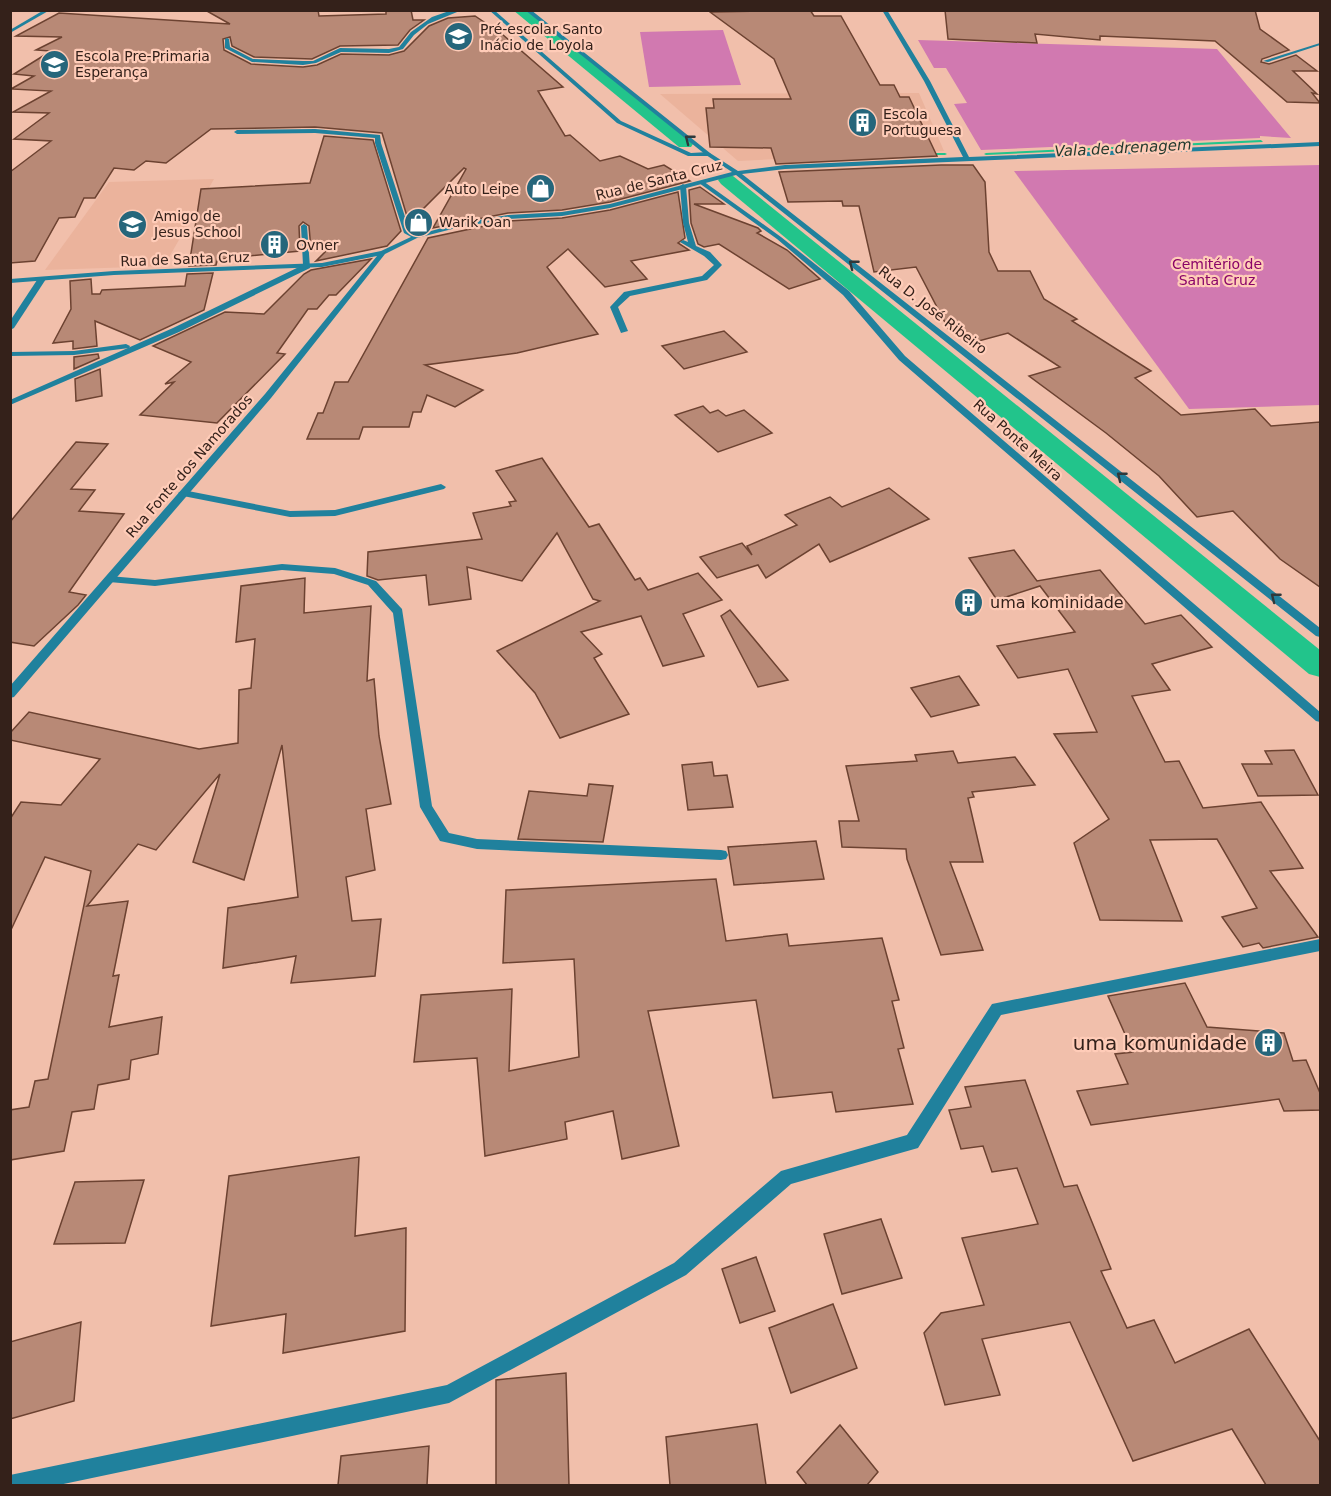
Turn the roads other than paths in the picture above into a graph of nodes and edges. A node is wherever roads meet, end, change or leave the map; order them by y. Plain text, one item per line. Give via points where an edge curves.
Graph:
1 (48, 10) edge
2 (460, 10) edge
3 (491, 10) edge
4 (527, 10) edge
5 (884, 10) edge
6 (10, 32) edge
7 (227, 39) dead end
8 (1320, 44) edge
9 (1266, 61) dead end
10 (237, 132) dead end
11 (1320, 144) edge
12 (708, 154) junction
13 (967, 159) junction
14 (737, 172) junction
15 (701, 182) junction
16 (683, 186) junction
17 (304, 226) dead end
18 (415, 237) junction
19 (683, 242) dead end
20 (693, 247) junction
21 (383, 253) junction
22 (307, 266) junction
23 (42, 279) junction
24 (10, 281) edge
25 (10, 328) edge
26 (624, 332) dead end
27 (138, 345) junction
28 (10, 354) edge
29 (10, 403) edge
30 (441, 487) dead end
31 (183, 493) junction
32 (109, 579) junction
33 (1320, 633) edge
34 (10, 694) edge
35 (1320, 718) edge
36 (721, 855) dead end
37 (1320, 945) edge
38 (10, 1485) edge

1 - 6 street
2 - 7 street via 438,15 410,35 401,48 339,50 314,62 252,60 228,48
3 - 12 street via 619,122 690,155
12 -> 4 street, Rua D. José Ribeiro
5 - 13 street via 927,81
8 - 9 street
10 - 18 street via 315,131 378,136 400,217 407,233
11 - 13 street, Rua de Santa Cruz
12 - 14 street, Rua D. José Ribeiro
13 - 14 street, Rua de Santa Cruz
14 - 15 street, Rua de Santa Cruz
33 -> 14 street, Rua D. José Ribeiro
15 - 16 street, Rua de Santa Cruz
15 - 35 street, Rua Ponte Meira via 780,238 846,293 902,358
16 - 18 street, Rua de Santa Cruz via 572,213 508,217
16 - 20 street via 686,223
17 - 22 street
18 - 21 street, Rua de Santa Cruz
19 - 20 street
20 - 26 street via 718,265 714,272 704,278 627,294 614,307
21 - 22 street, Rua de Santa Cruz
21 - 31 street, Rua Fonte dos Namorados via 268,396
22 - 23 street, Rua de Santa Cruz
22 - 27 street
23 - 24 street, Rua de Santa Cruz
23 - 25 street
27 - 28 street via 74,353
27 - 29 street
30 - 31 street via 335,513 290,514
31 - 32 street, Rua Fonte dos Namorados
32 - 34 street, Rua Fonte dos Namorados
32 - 36 street via 155,583 282,567 335,571 372,583 398,612 426,807 444,837 477,844
37 - 38 street via 997,1009 912,1142 787,1177 680,1269 449,1394

